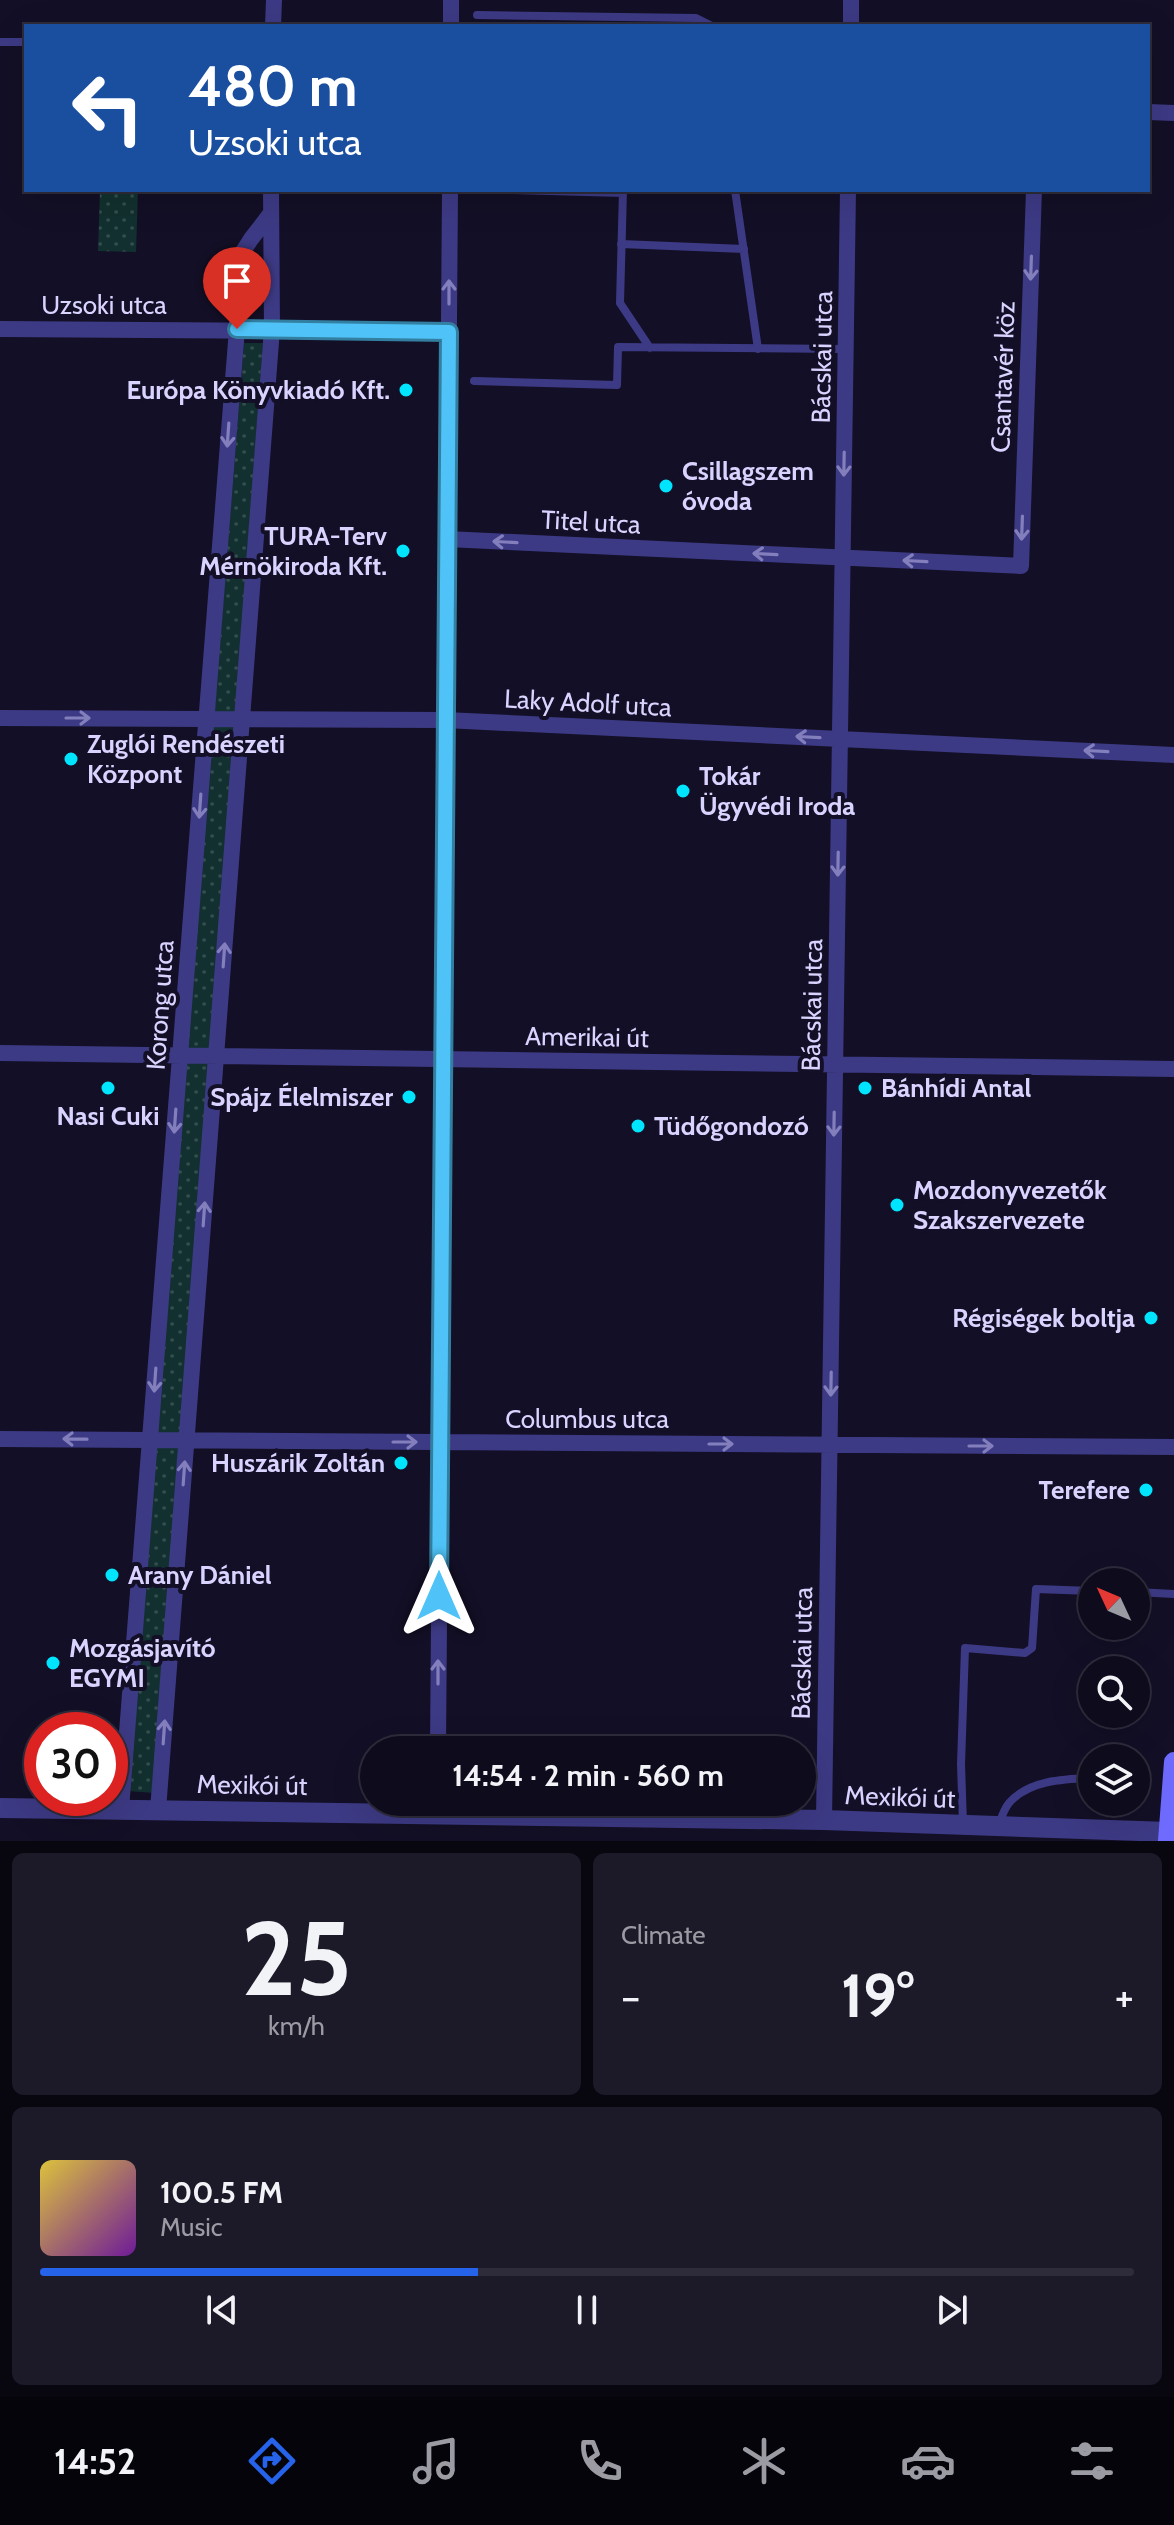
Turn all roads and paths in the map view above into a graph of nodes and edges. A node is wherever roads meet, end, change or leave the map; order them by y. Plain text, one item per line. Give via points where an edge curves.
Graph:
1 (274, 0) edge
2 (451, 0) edge
3 (851, 0) edge
4 (477, 15) dead end
5 (627, 22) edge
6 (273, 24) edge
7 (451, 24) edge
8 (708, 24) edge
9 (851, 24) edge
10 (0, 42) edge
11 (24, 42) edge
12 (1150, 112) edge
13 (1174, 113) edge
14 (271, 192) edge
15 (450, 192) edge
16 (623, 192) edge
17 (735, 192) edge
18 (848, 192) edge
19 (1034, 192) edge
20 (271, 213) junction
21 (621, 244) junction
22 (744, 249) junction
23 (0, 329) edge
24 (237, 329) junction
25 (272, 329) junction
26 (449, 332) junction
27 (650, 348) junction
28 (758, 349) junction
29 (846, 349) junction
30 (474, 381) dead end
31 (447, 539) junction
32 (843, 558) junction
33 (1021, 566) joint
34 (0, 718) edge
35 (206, 719) junction
36 (242, 719) junction
37 (445, 720) junction
38 (840, 738) junction
39 (1174, 755) edge
40 (0, 1053) edge
41 (180, 1055) junction
42 (216, 1056) junction
43 (443, 1059) junction
44 (835, 1065) junction
45 (1174, 1069) edge
46 (0, 1439) edge
47 (150, 1440) junction
48 (187, 1441) junction
49 (440, 1442) junction
50 (830, 1445) junction
51 (1174, 1447) edge
52 (1078, 1590) edge
53 (1150, 1593) edge
54 (1174, 1594) edge
55 (128, 1720) edge
56 (438, 1736) edge
57 (1174, 1762) edge
58 (1078, 1779) edge
59 (0, 1808) edge
60 (24, 1808) edge
61 (128, 1809) edge
62 (360, 1809) edge
63 (158, 1810) junction
64 (683, 1816) edge
65 (824, 1820) junction
66 (963, 1825) junction
67 (997, 1826) junction
68 (1170, 1835) edge

1 - 6 street
2 - 7 street
3 - 9 street
4 - 5 lane
5 - 8 lane via 696,18
10 - 11 lane
12 - 13 street
14 - 20 street
26 -> 15 street
16 - 21 lane
17 - 22 lane
18 - 29 street, Bácskai utca
19 -> 33 street, Csantavér köz
20 - 24 street, Korong utca via 242,253
20 - 25 street
21 - 22 lane
21 - 27 lane via 620,303
22 - 28 lane
23 - 24 street, Uzsoki utca
24 - 25 street, Uzsoki utca
24 -> 35 street, Korong utca
25 - 26 street, Uzsoki utca
25 - 36 street
26 - 31 street
27 - 28 lane
27 - 30 lane via 618,347 617,385
28 - 29 lane
29 -> 32 street, Bácskai utca
32 -> 31 street, Titel utca
31 - 37 street
33 -> 32 street, Titel utca
32 - 38 street, Bácskai utca
34 -> 35 street, Laky Adolf utca
35 - 36 street, Laky Adolf utca
35 -> 41 street, Korong utca
36 - 37 street, Laky Adolf utca
42 -> 36 street
38 -> 37 street, Laky Adolf utca
37 - 43 street
39 -> 38 street, Laky Adolf utca
38 -> 44 street, Bácskai utca
40 - 41 street, Amerikai út
41 - 42 street, Amerikai út
41 -> 47 street, Korong utca
42 - 43 street, Amerikai út
48 -> 42 street
43 - 44 street, Amerikai út
43 - 49 street
44 - 45 street, Amerikai út
44 -> 50 street, Bácskai utca
47 -> 46 street, Columbus utca
47 - 48 street, Columbus utca
47 - 55 street, Korong utca
48 -> 49 street, Columbus utca
63 -> 48 street
49 -> 50 street, Columbus utca
56 -> 49 street
50 -> 51 street, Columbus utca
50 - 65 street, Bácskai utca
52 - 66 lane via 1036,1589 1032,1648 1025,1653 965,1648
53 - 54 lane
57 - 68 main road
58 - 67 lane via 1033,1787 1010,1803
59 - 60 street, Mexikói út
61 - 63 street, Mexikói út
62 - 63 street, Mexikói út
64 - 65 street, Mexikói út
65 - 66 street, Mexikói út
66 - 67 street, Mexikói út
67 - 68 street, Mexikói út

